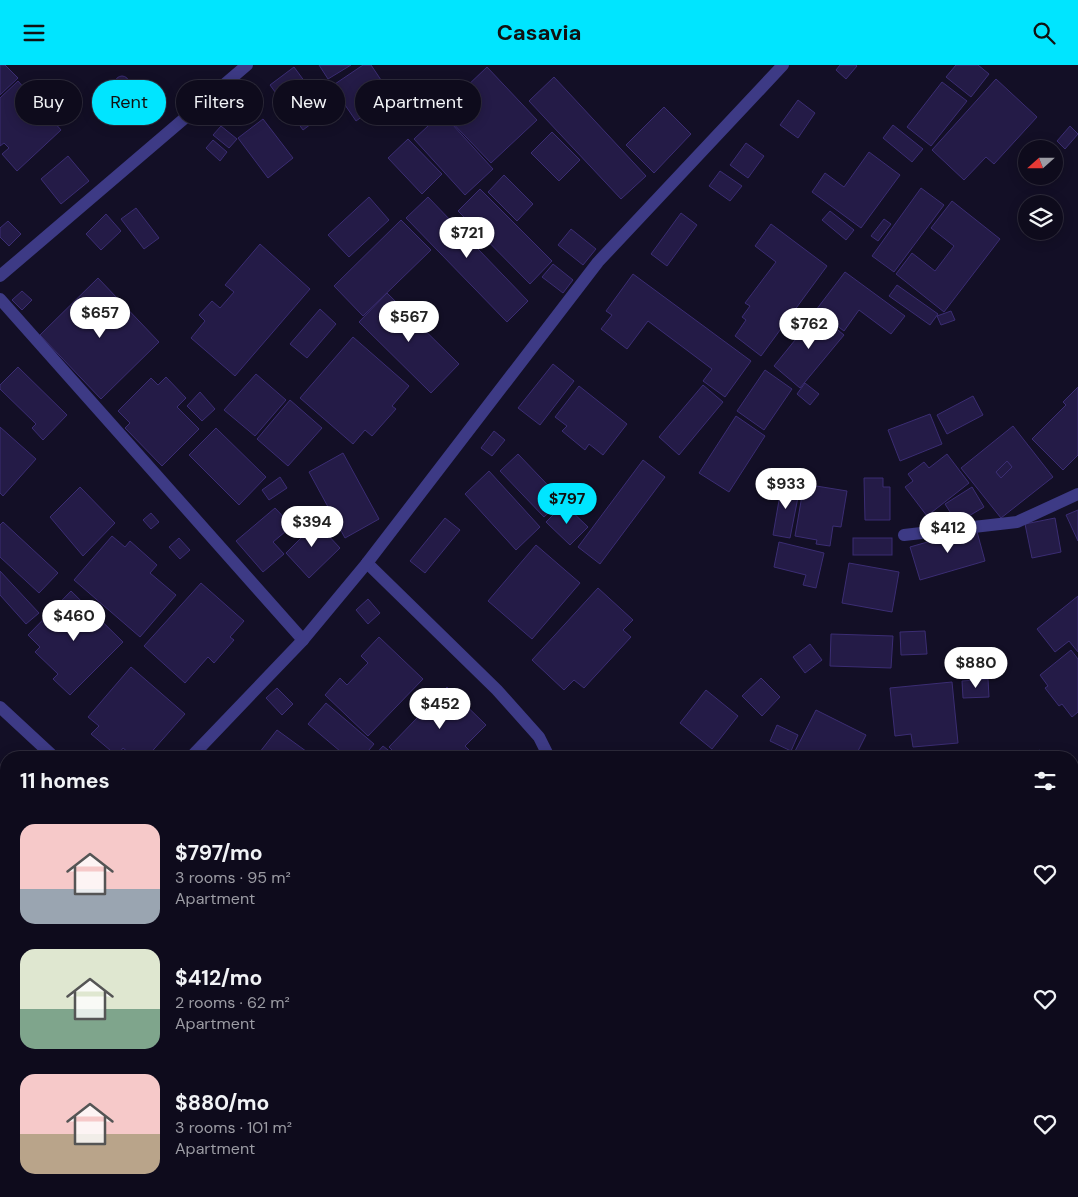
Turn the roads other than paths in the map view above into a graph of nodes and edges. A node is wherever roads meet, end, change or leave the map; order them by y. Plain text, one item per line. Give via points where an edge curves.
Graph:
1 (247, 65) edge
2 (783, 65) edge
3 (0, 276) edge
4 (0, 299) edge
5 (1078, 494) edge
6 (904, 535) dead end
7 (367, 563) junction
8 (303, 640) junction
9 (0, 707) edge
10 (48, 751) edge
11 (197, 751) edge
12 (546, 751) edge

1 - 3 street
2 - 7 street via 598,262
4 - 8 street
5 - 6 street via 1018,522
7 - 8 street
7 - 12 street via 497,690 539,737
8 - 11 street
9 - 10 street

